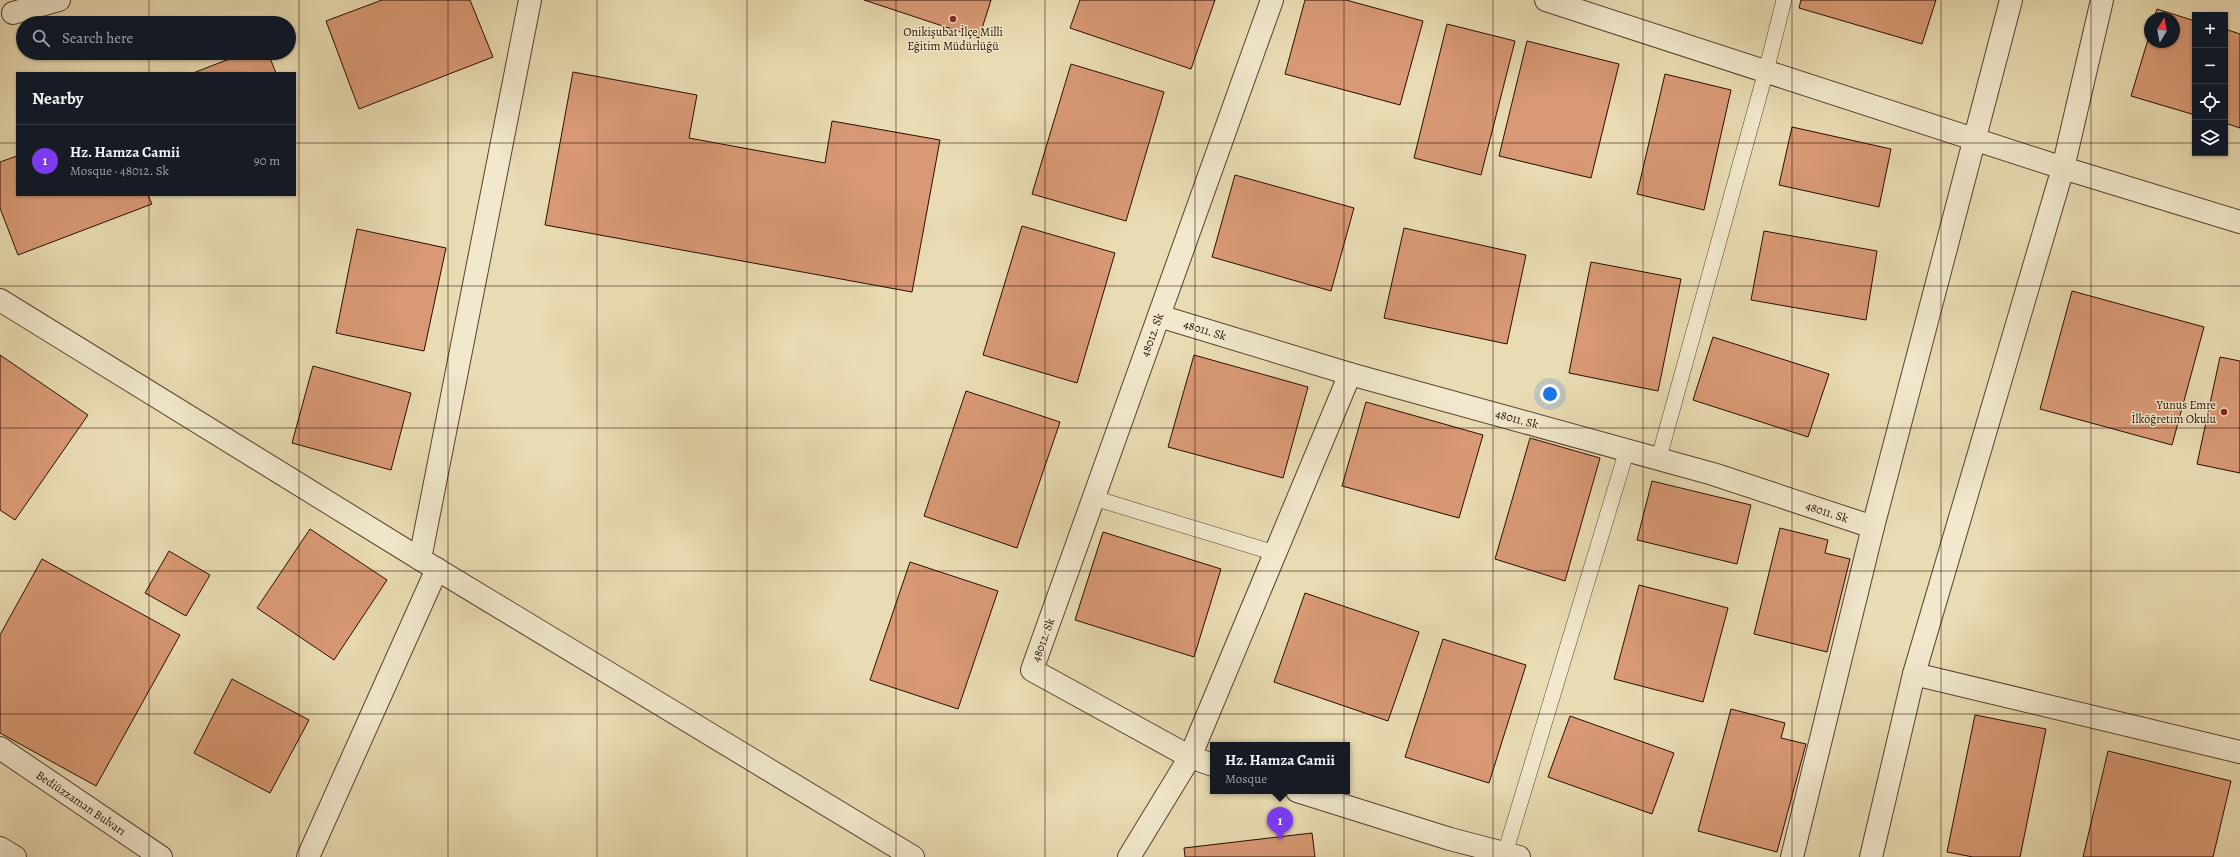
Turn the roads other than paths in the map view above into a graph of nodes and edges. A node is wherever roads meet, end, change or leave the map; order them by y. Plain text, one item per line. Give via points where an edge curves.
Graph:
1 (60, 0) edge
2 (530, 0) edge
3 (1272, 0) edge
4 (1546, 0) edge
5 (1784, 0) edge
6 (2011, 0) edge
7 (2102, 0) edge
8 (9, 12) edge
9 (1766, 71) junction
10 (1976, 139) junction
11 (2063, 168) junction
12 (2240, 222) edge
13 (0, 300) edge
14 (1159, 316) junction
15 (1350, 374) junction
16 (1627, 450) junction
17 (1658, 461) junction
18 (1094, 498) junction
19 (1873, 527) junction
20 (1275, 553) junction
21 (428, 564) junction
22 (1914, 674) junction
23 (0, 748) edge
24 (2240, 752) edge
25 (1190, 757) junction
26 (1210, 763) edge
27 (1307, 794) edge
28 (0, 848) edge
29 (1512, 855) edge
30 (15, 857) edge
31 (162, 857) edge
32 (308, 857) edge
33 (913, 857) edge
34 (1129, 857) edge
35 (1792, 857) edge
36 (1871, 857) edge

1 - 8 street
2 - 21 street
3 - 14 street, 48012. Sk
4 - 9 street
5 - 9 lane
6 - 10 street
7 - 11 street
9 - 10 street
9 - 17 lane
10 - 11 street
10 - 19 street
11 - 12 street
11 - 22 street
13 - 21 street
14 - 15 street, 48011. Sk
14 - 18 street, 48012. Sk
15 - 16 street, 48011. Sk
15 - 20 street
16 - 17 street, 48011. Sk
16 - 29 lane
17 - 19 street, 48011. Sk via 1713,474
18 - 20 lane
18 - 25 street, 48012. Sk via 1032,670
19 - 35 street
20 - 25 street
21 - 32 street
21 - 33 street
22 - 24 street
22 - 36 street
23 - 31 street, Bediüzzaman Bulvarı
25 - 26 street
25 - 34 street
27 - 29 street via 1450,839
28 - 30 street

